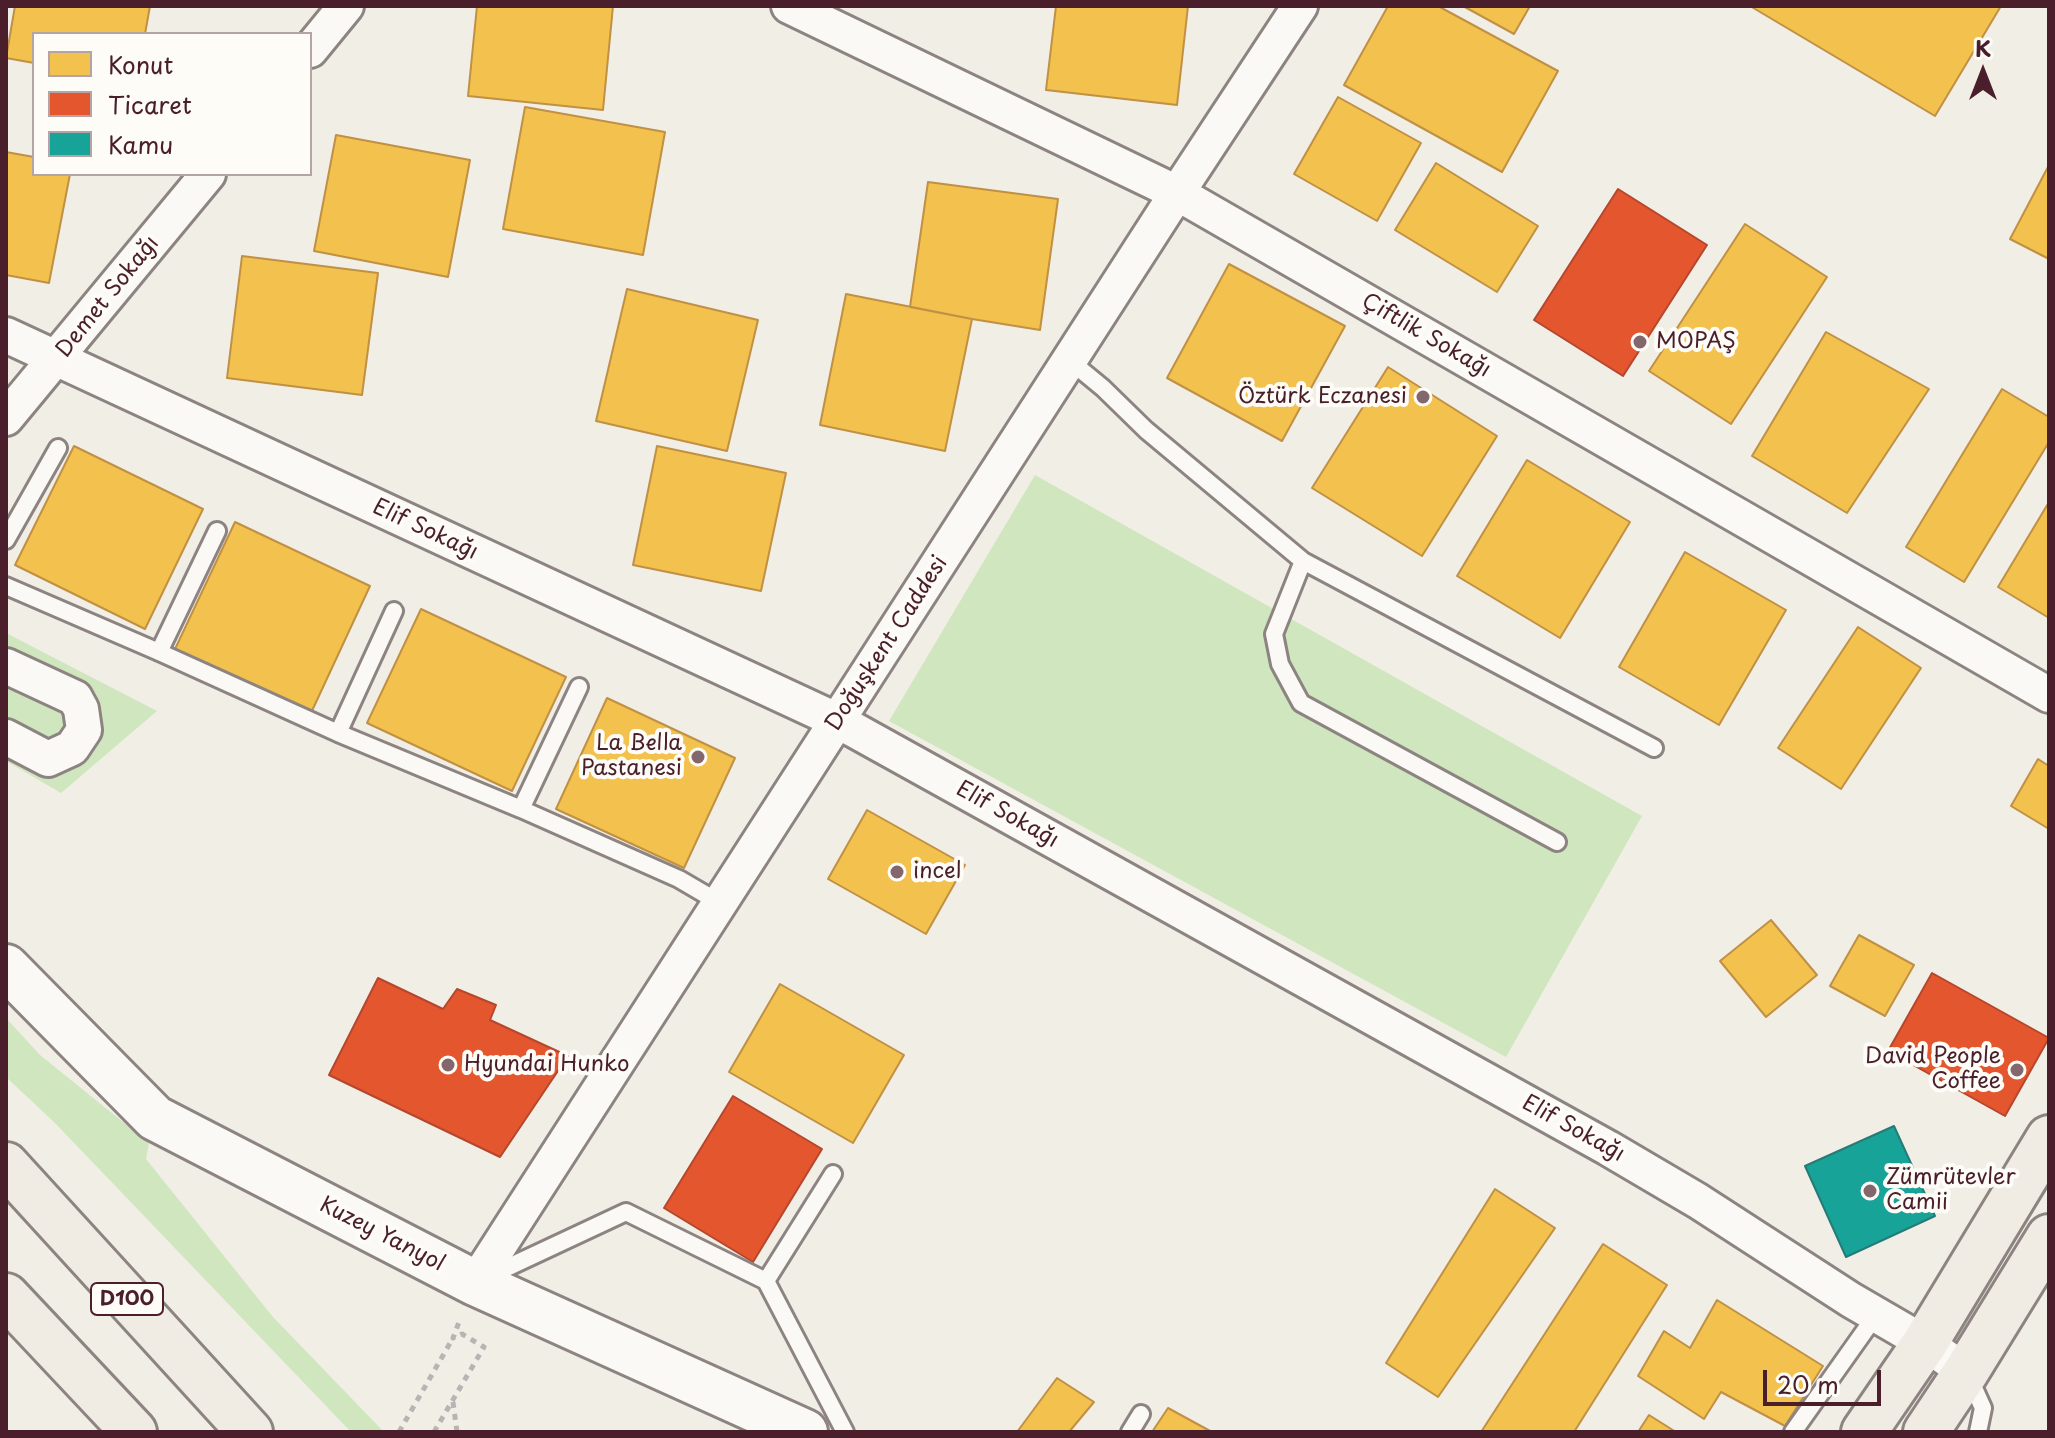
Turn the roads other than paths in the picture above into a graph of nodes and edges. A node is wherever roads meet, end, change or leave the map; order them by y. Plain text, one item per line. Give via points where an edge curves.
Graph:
1 (346, 6) edge
2 (789, 6) edge
3 (1300, 6) edge
4 (312, 48) edge
5 (206, 176) edge
6 (1177, 193) junction
7 (6, 335) edge
8 (57, 359) junction
9 (1069, 360) junction
10 (6, 418) edge
11 (58, 448) dead end
12 (217, 531) dead end
13 (6, 540) edge
14 (1303, 561) junction
15 (6, 586) edge
16 (394, 611) dead end
17 (159, 652) junction
18 (6, 666) edge
19 (579, 687) dead end
20 (2049, 695) edge
21 (838, 721) junction
22 (338, 733) junction
23 (6, 737) edge
24 (1654, 748) dead end
25 (521, 809) junction
26 (1557, 842) dead end
27 (720, 903) junction
28 (6, 967) edge
29 (2049, 1138) edge
30 (6, 1165) edge
31 (833, 1174) dead end
32 (2049, 1237) edge
33 (766, 1281) junction
34 (475, 1283) junction
35 (13, 1303) edge
36 (1876, 1315) junction
37 (1925, 1343) junction
38 (1966, 1372) junction
39 (1141, 1414) dead end
40 (97, 1432) edge
41 (134, 1432) edge
42 (250, 1432) edge
43 (805, 1432) edge
44 (845, 1432) edge
45 (1130, 1432) edge
46 (1793, 1432) edge
47 (1864, 1432) edge
48 (1926, 1432) edge
49 (1978, 1432) edge

1 - 4 street
2 - 6 street, Çiftlik Sokağı
3 - 6 street, Doğuşkent Caddesi
5 - 8 street, Demet Sokağı
6 - 9 street, Doğuşkent Caddesi
6 - 20 street, Çiftlik Sokağı
7 - 8 street, Elif Sokağı
8 - 10 street, Demet Sokağı
8 - 21 street, Elif Sokağı
9 - 14 lane
9 - 21 street, Doğuşkent Caddesi
11 - 13 lane
12 - 17 lane
14 - 24 lane
14 - 26 lane via 1274,634 1280,664 1301,703
15 - 17 lane
16 - 22 lane
17 - 22 lane
18 - 23 street via 75,698 84,730 72,748 48,759
19 - 25 lane
21 - 27 street, Doğuşkent Caddesi
21 - 36 street, Elif Sokağı via 1608,1148
22 - 25 lane
25 - 27 lane via 679,879
27 - 34 street, Doğuşkent Caddesi
28 - 34 main road, Kuzey Yanyol via 155,1118
29 - 37 main road
30 - 42 main road, D100
31 - 33 lane
32 - 38 main road
33 - 34 lane via 626,1212
33 - 44 lane
34 - 43 main road, Kuzey Yanyol
35 - 40 main road
35 - 41 main road
36 - 37 street, Elif Sokağı
36 - 46 lane
37 - 38 street, Elif Sokağı
37 - 47 main road
38 - 48 main road
38 - 49 lane via 1983,1408
39 - 45 lane

